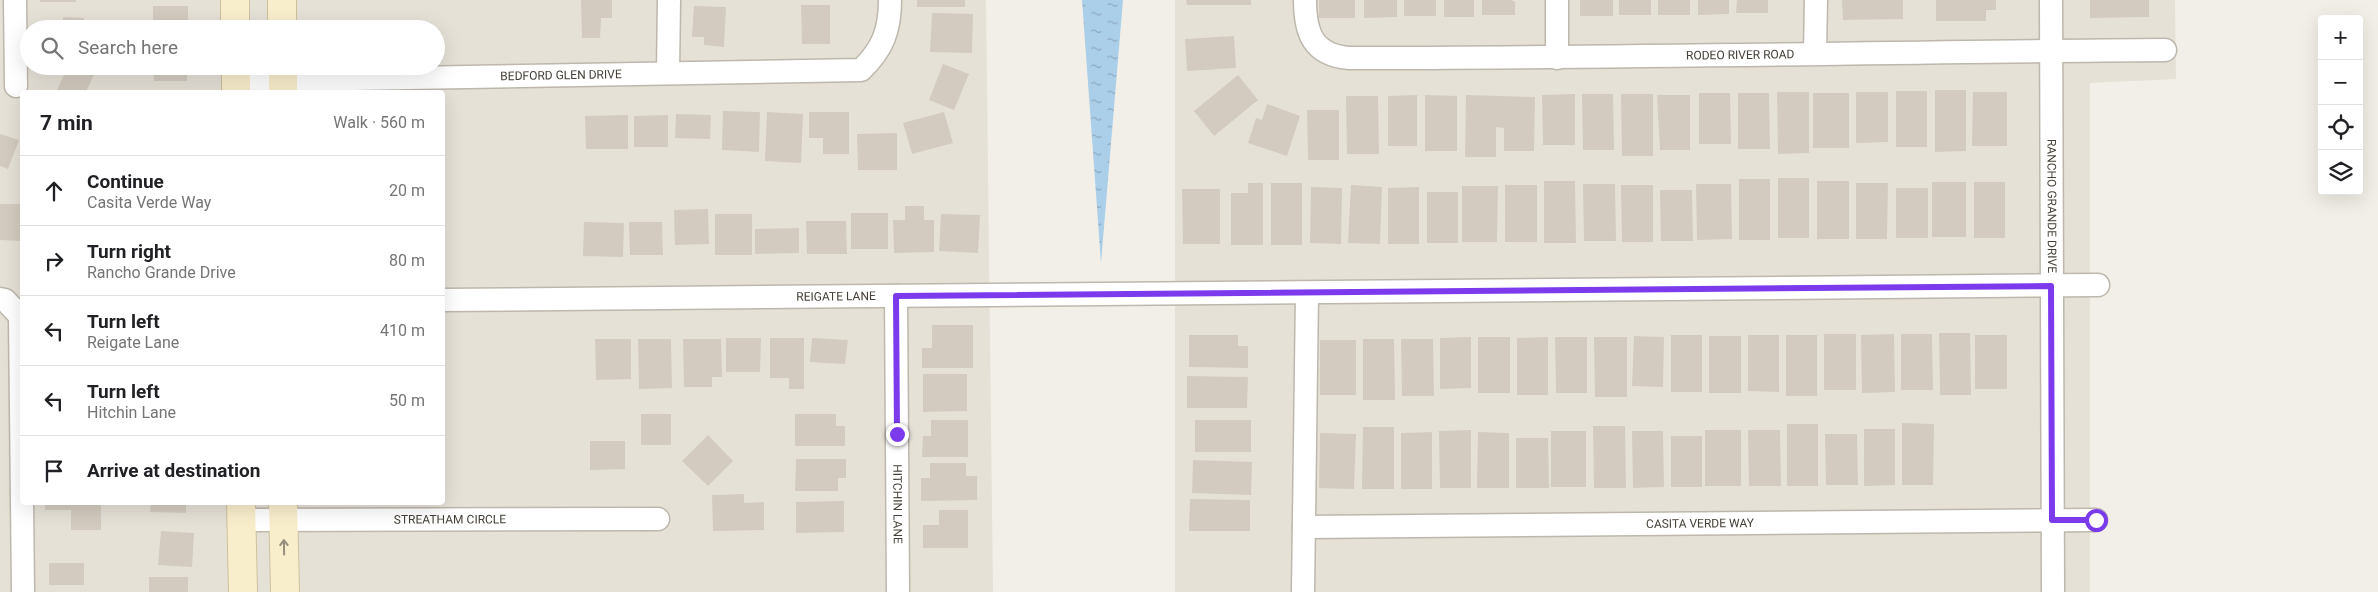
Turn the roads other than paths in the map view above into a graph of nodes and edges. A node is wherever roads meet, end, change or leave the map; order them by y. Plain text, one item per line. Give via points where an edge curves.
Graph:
1 (15, 0) edge
2 (235, 0) edge
3 (282, 0) edge
4 (669, 0) edge
5 (890, 0) edge
6 (1305, 0) edge
7 (1557, 0) edge
8 (1816, 0) edge
9 (2051, 0) edge
10 (235, 20) edge
11 (282, 20) edge
12 (2166, 50) dead end
13 (2051, 51) junction
14 (1816, 53) junction
15 (1557, 58) junction
16 (668, 72) junction
17 (236, 80) edge
18 (283, 80) edge
19 (16, 86) dead end
20 (2098, 285) dead end
21 (2051, 286) junction
22 (1307, 293) junction
23 (896, 296) junction
24 (0, 299) edge
25 (445, 300) edge
26 (20, 316) edge
27 (22, 505) edge
28 (242, 511) edge
29 (284, 511) edge
30 (658, 519) dead end
31 (2052, 520) junction
32 (2096, 520) dead end
33 (1304, 527) junction
34 (23, 592) edge
35 (242, 592) edge
36 (285, 592) edge
37 (898, 592) edge
38 (1303, 592) edge
39 (2052, 592) edge

1 - 19 street
2 - 10 main road
3 - 11 main road
4 - 16 street
5 - 16 street, BEDFORD GLEN DRIVE via 890,22 878,52 861,70
6 - 15 street, RODEO RIVER ROAD via 1310,36 1318,47 1336,57
7 - 15 street
8 - 14 street
9 - 13 street, RANCHO GRANDE DRIVE
12 - 13 street, RODEO RIVER ROAD
13 - 14 street, RODEO RIVER ROAD
13 - 21 street, RANCHO GRANDE DRIVE
14 - 15 street, RODEO RIVER ROAD
16 - 18 street, BEDFORD GLEN DRIVE
17 - 18 street, BEDFORD GLEN DRIVE
20 - 21 street, REIGATE LANE
21 - 22 street, REIGATE LANE
21 - 31 street, RANCHO GRANDE DRIVE
22 - 23 street, REIGATE LANE
22 - 33 street
23 - 25 street, REIGATE LANE
23 - 37 street, HITCHIN LANE
24 - 26 street
27 - 34 street
28 - 29 street, STREATHAM CIRCLE
28 - 35 main road
29 - 30 street, STREATHAM CIRCLE
36 -> 29 main road
31 - 32 street, CASITA VERDE WAY
31 - 33 street, CASITA VERDE WAY
31 - 39 street, RANCHO GRANDE DRIVE
33 - 38 street

